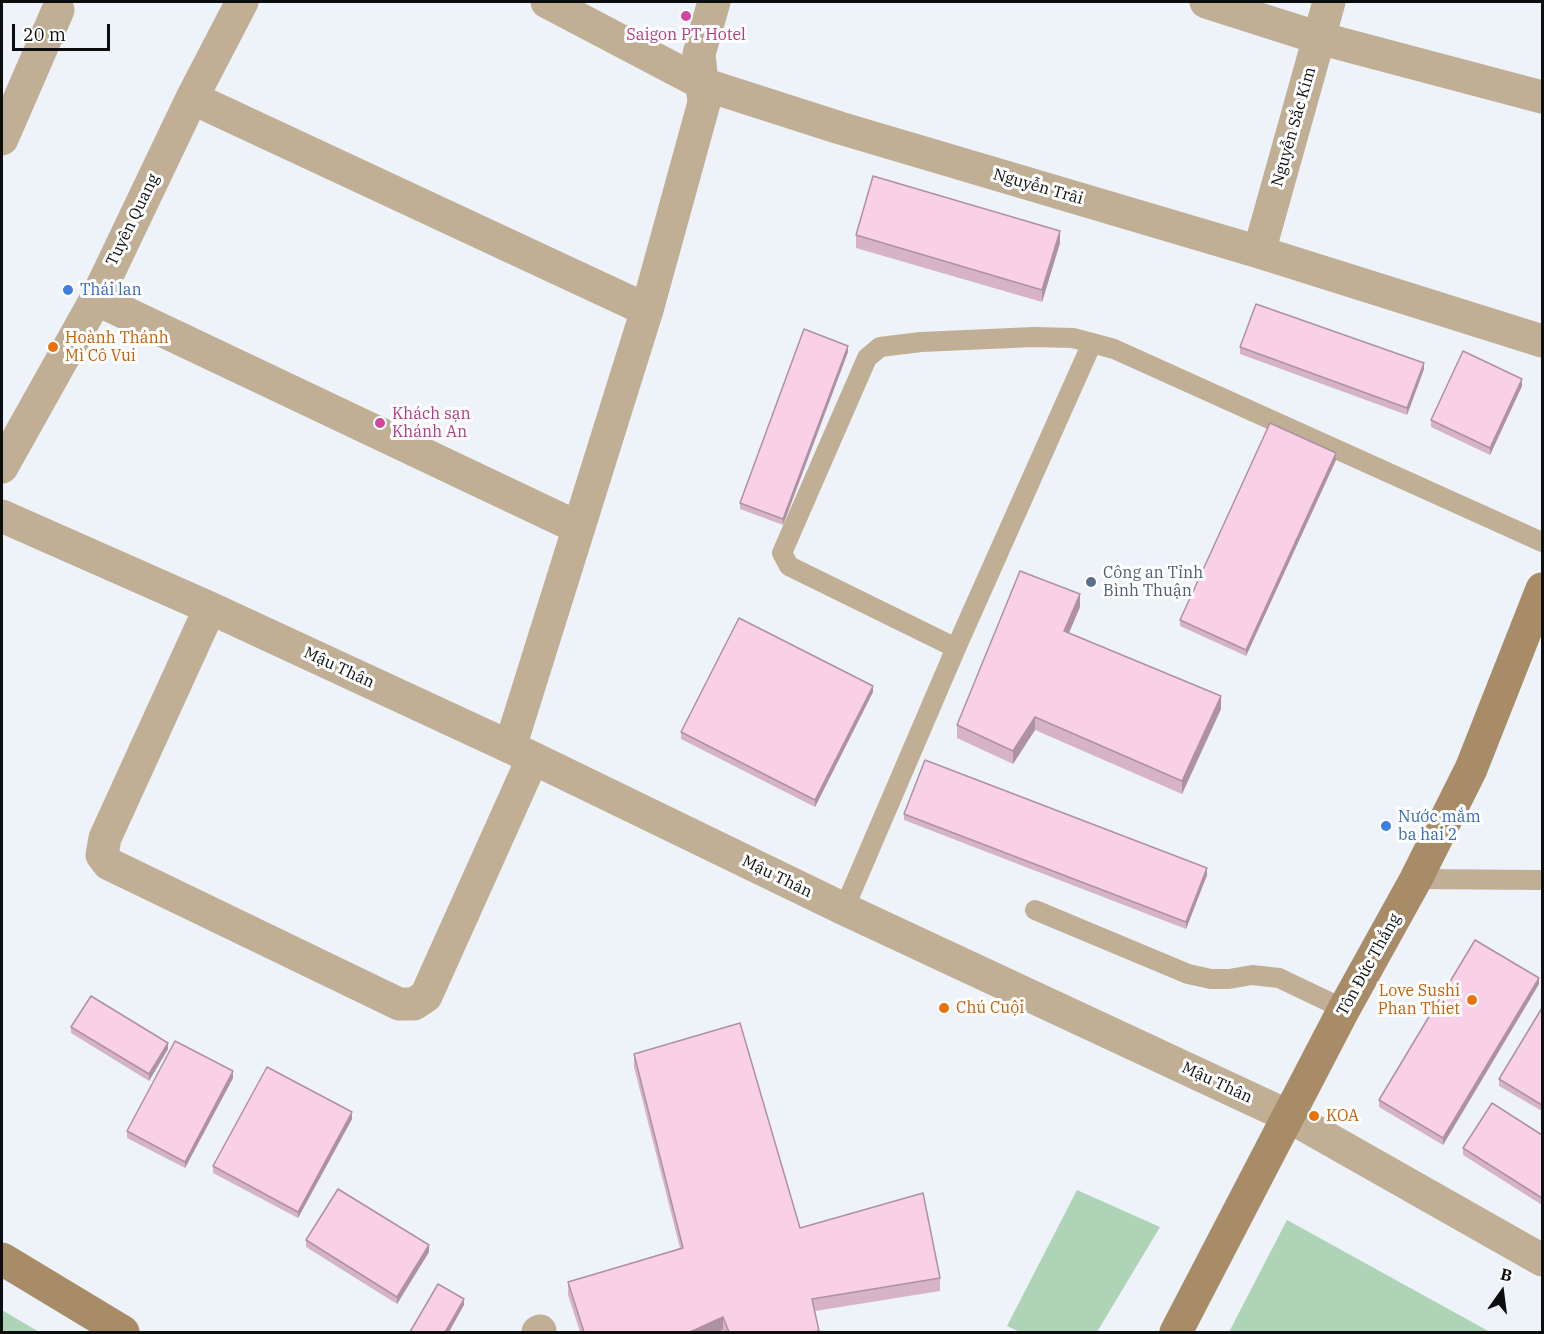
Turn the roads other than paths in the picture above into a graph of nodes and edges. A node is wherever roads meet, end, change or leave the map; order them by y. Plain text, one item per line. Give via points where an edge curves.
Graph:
1 (242, 2) edge
2 (547, 2) edge
3 (714, 2) edge
4 (1206, 2) edge
5 (1329, 2) edge
6 (58, 10) dead end
7 (1319, 38) junction
8 (704, 84) junction
9 (1542, 97) edge
10 (192, 98) junction
11 (2, 139) edge
12 (1259, 252) junction
13 (96, 299) junction
14 (647, 310) junction
15 (1542, 341) edge
16 (1092, 343) junction
17 (2, 467) edge
18 (2, 516) edge
19 (579, 528) junction
20 (1542, 542) edge
21 (1542, 589) edge
22 (210, 608) junction
23 (956, 648) junction
24 (521, 754) junction
25 (1416, 879) junction
26 (1542, 880) edge
27 (844, 909) junction
28 (1035, 910) dead end
29 (1344, 1009) junction
30 (1288, 1116) junction
31 (2, 1259) edge
32 (1542, 1260) edge
33 (123, 1332) edge
34 (1176, 1332) edge

1 - 10 street, Tuyên Quang
2 - 8 street, Nguyễn Trãi
3 - 8 street via 699,54
4 - 7 street
5 - 7 street, Nguyễn Sắc Kim
6 - 11 street
7 - 9 street
7 - 12 street, Nguyễn Sắc Kim
8 - 12 street, Nguyễn Trãi via 851,132
8 - 14 street via 704,103
10 - 13 street, Tuyên Quang
10 - 14 street
12 - 15 street, Nguyễn Trãi
13 - 17 street, Tuyên Quang
13 - 19 street
14 - 19 street
16 - 20 lane via 1114,349
16 - 23 lane
16 - 23 lane via 1073,338 1034,337 921,342 880,346 867,358 782,553 789,566
18 - 22 street, Mậu Thân
19 - 24 street
21 - 25 street, Tôn Đức Thắng via 1471,769
22 - 24 street, Mậu Thân
22 - 24 street via 105,838 102,855 109,864 399,1004 414,1004 426,996
23 - 27 lane
24 - 27 street, Mậu Thân
25 - 26 lane
25 - 29 street, Tôn Đức Thắng
27 - 30 street, Mậu Thân
28 - 29 lane via 1188,974 1211,979 1252,975 1278,978
29 - 30 street, Tôn Đức Thắng
30 - 32 street, Mậu Thân
30 - 34 street, Tôn Đức Thắng
31 - 33 street

